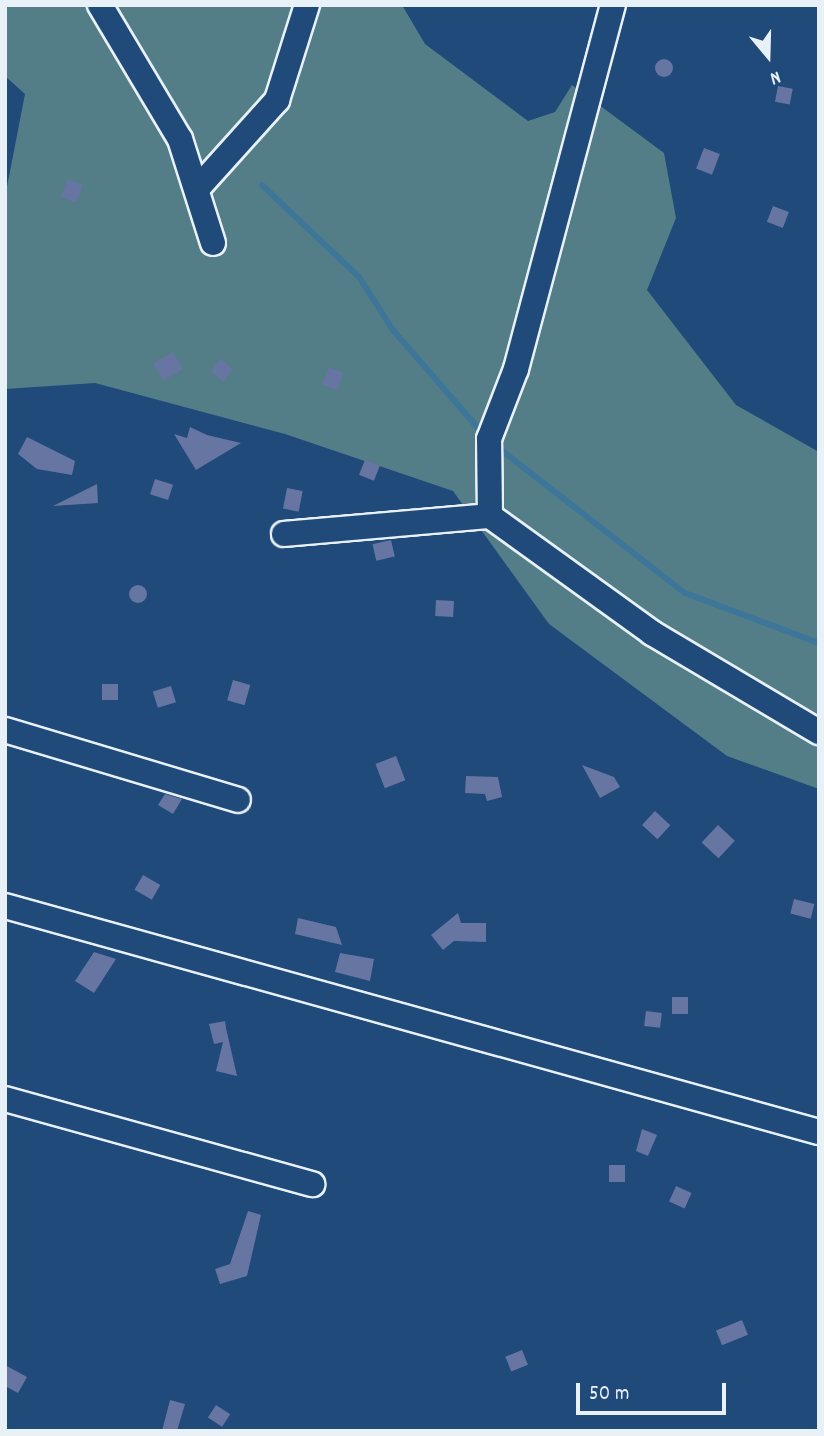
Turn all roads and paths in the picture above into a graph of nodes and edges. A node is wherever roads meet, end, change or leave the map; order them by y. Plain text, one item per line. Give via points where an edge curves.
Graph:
1 (100, 5) edge
2 (307, 5) edge
3 (613, 5) edge
4 (197, 189) junction
5 (213, 243) dead end
6 (490, 516) junction
7 (284, 534) dead end
8 (5, 730) edge
9 (819, 733) edge
10 (238, 800) dead end
11 (5, 906) edge
12 (5, 1099) edge
13 (819, 1132) edge
14 (312, 1184) dead end

1 - 4 street via 180,139
2 - 4 street via 277,100
3 - 6 street via 516,369 489,439
4 - 5 street
6 - 7 street
6 - 9 street via 652,633
8 - 10 street
11 - 13 street
12 - 14 street

